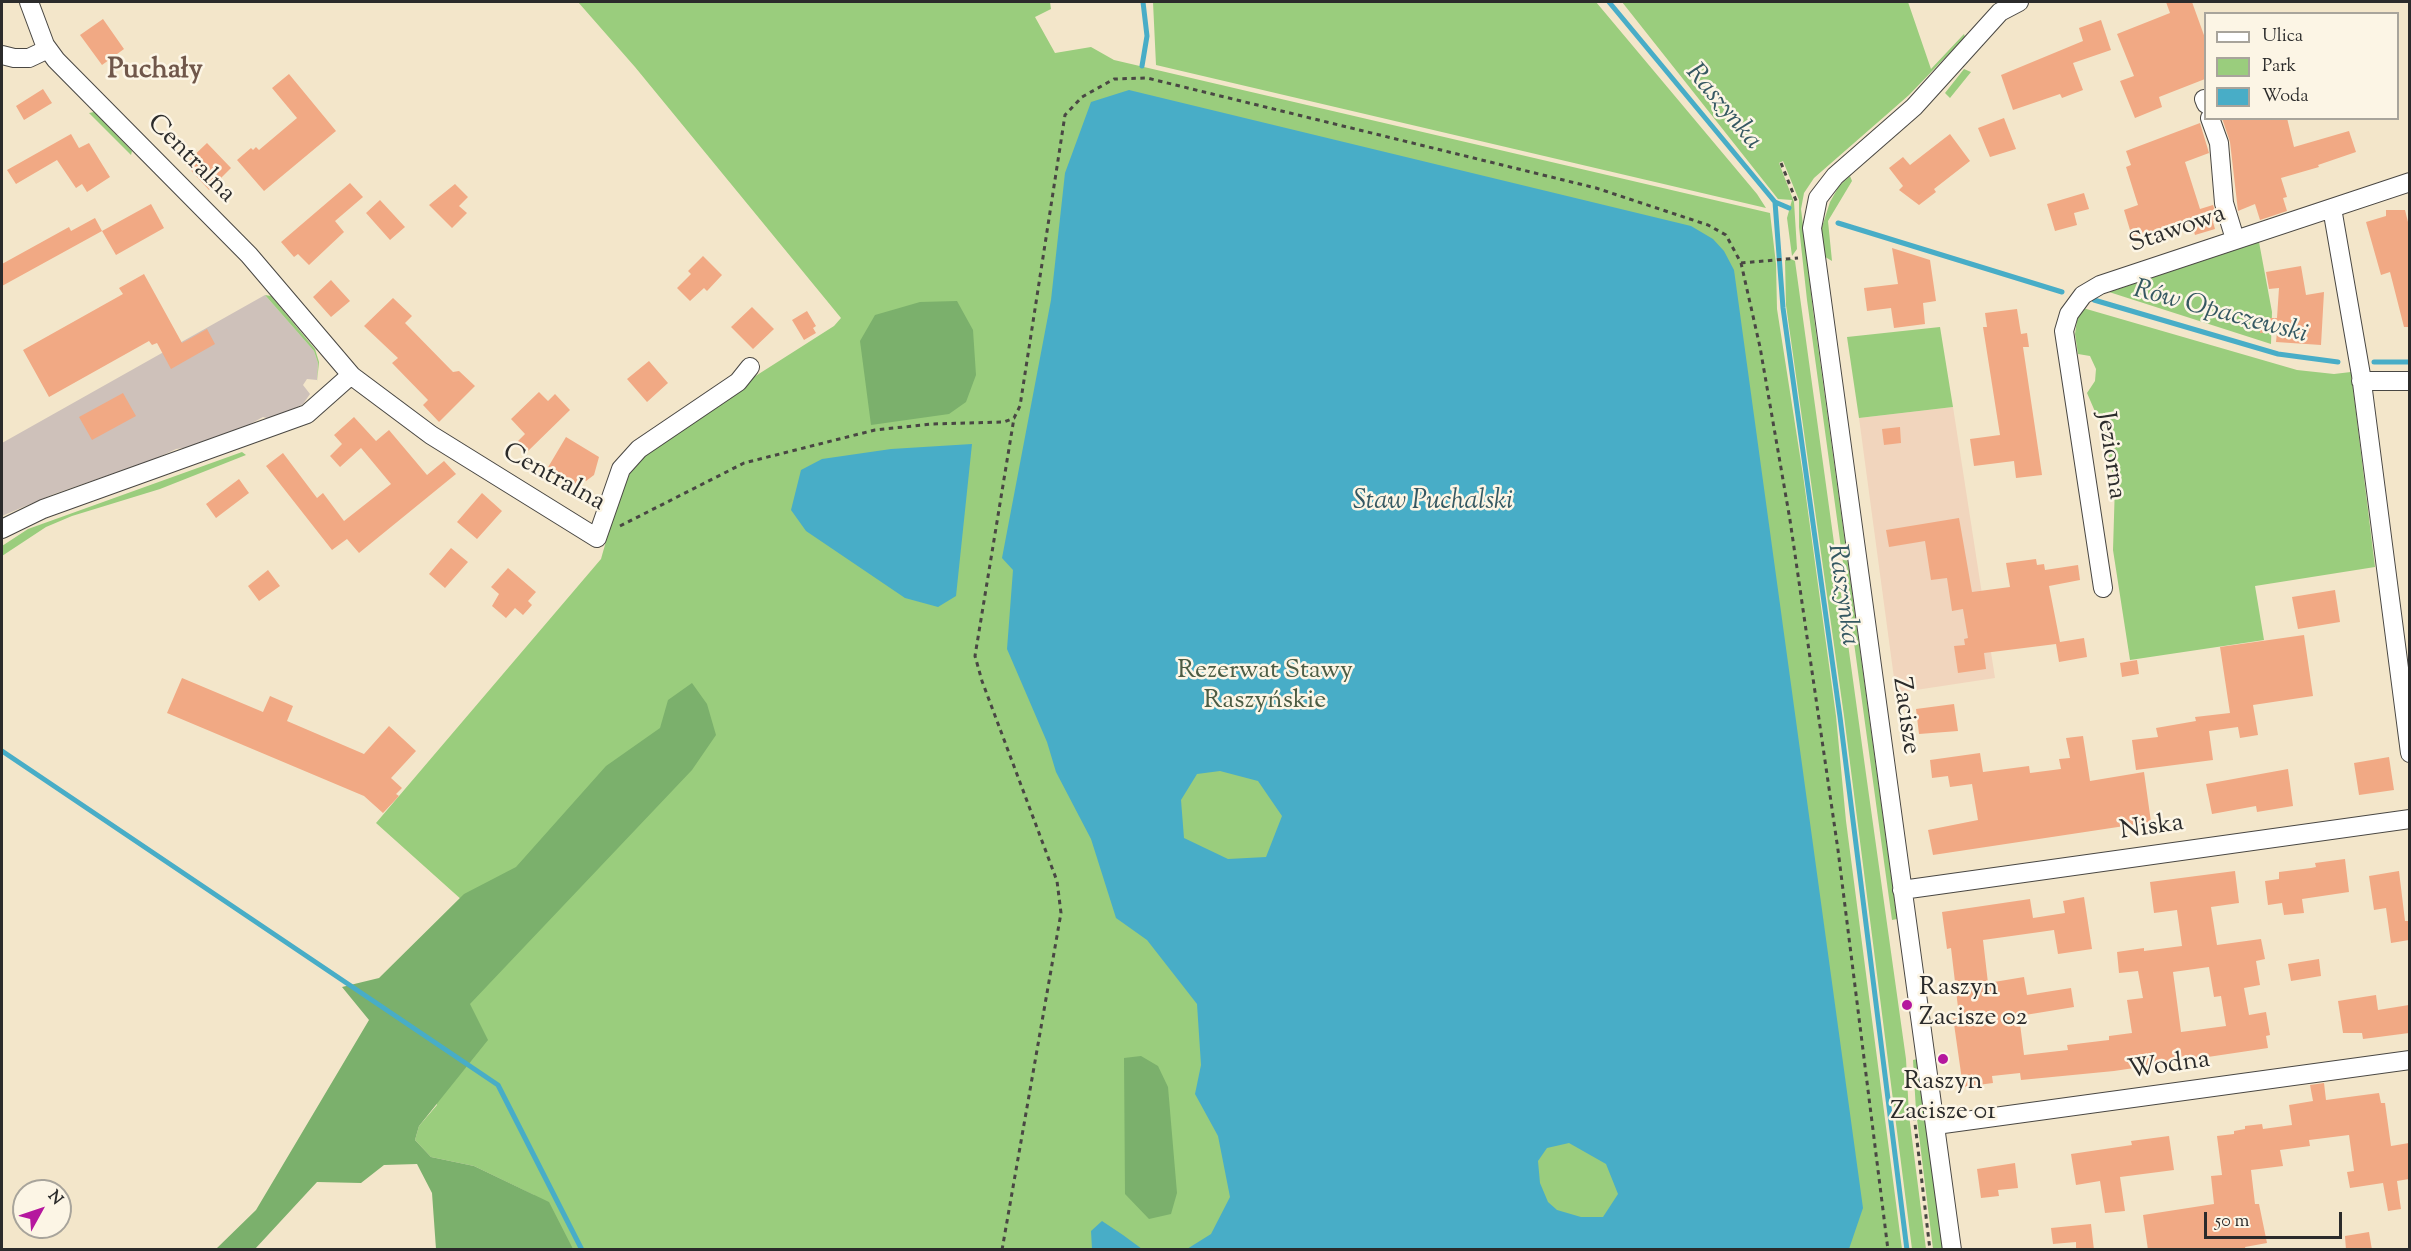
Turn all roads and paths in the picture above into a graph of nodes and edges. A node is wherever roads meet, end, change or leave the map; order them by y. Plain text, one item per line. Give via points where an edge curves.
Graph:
1 (29, 2) edge
2 (2019, 2) edge
3 (48, 49) junction
4 (2, 55) edge
5 (2211, 120) edge
6 (2409, 182) edge
7 (2332, 208) junction
8 (2235, 239) junction
9 (1798, 258) dead end
10 (1741, 263) junction
11 (2064, 331) joint
12 (750, 367) dead end
13 (351, 375) junction
14 (2361, 378) junction
15 (2409, 381) edge
16 (1014, 418) junction
17 (2, 529) edge
18 (597, 538) junction
19 (2103, 588) dead end
20 (2409, 753) edge
21 (2409, 819) edge
22 (1902, 890) junction
23 (2409, 1060) edge
24 (1936, 1125) junction
25 (1002, 1250) edge
26 (1888, 1250) edge
27 (1952, 1250) edge

1 - 3 street, Centralna
2 - 22 street, Zacisze via 2000,12 1920,101 1844,167 1822,191 1814,212 1813,248
3 - 4 street via 29,58
3 - 13 street, Centralna via 249,255
5 - 8 street via 2219,143 2224,202
6 - 7 street, Stawowa
7 - 8 street, Stawowa
7 - 14 street
8 - 11 street, Stawowa via 2083,294 2069,314
9 - 10 path
10 - 16 path via 1726,235 1708,225 1596,188 1147,78 1114,80 1082,97 1065,115 1020,406
10 - 26 path via 1790,520 1838,850
11 - 19 street, Jeziorna
12 - 18 street, Centralna via 738,382 639,449 621,469
13 - 17 street via 307,414 43,509
13 - 18 street, Centralna via 431,435
14 - 15 street
14 - 20 street
16 - 18 path via 1004,422 874,430 744,463
16 - 25 path via 975,656 1057,880 1061,913
21 - 22 street, Niska
22 - 24 street, Zacisze
23 - 24 street, Wodna
24 - 27 street, Zacisze

